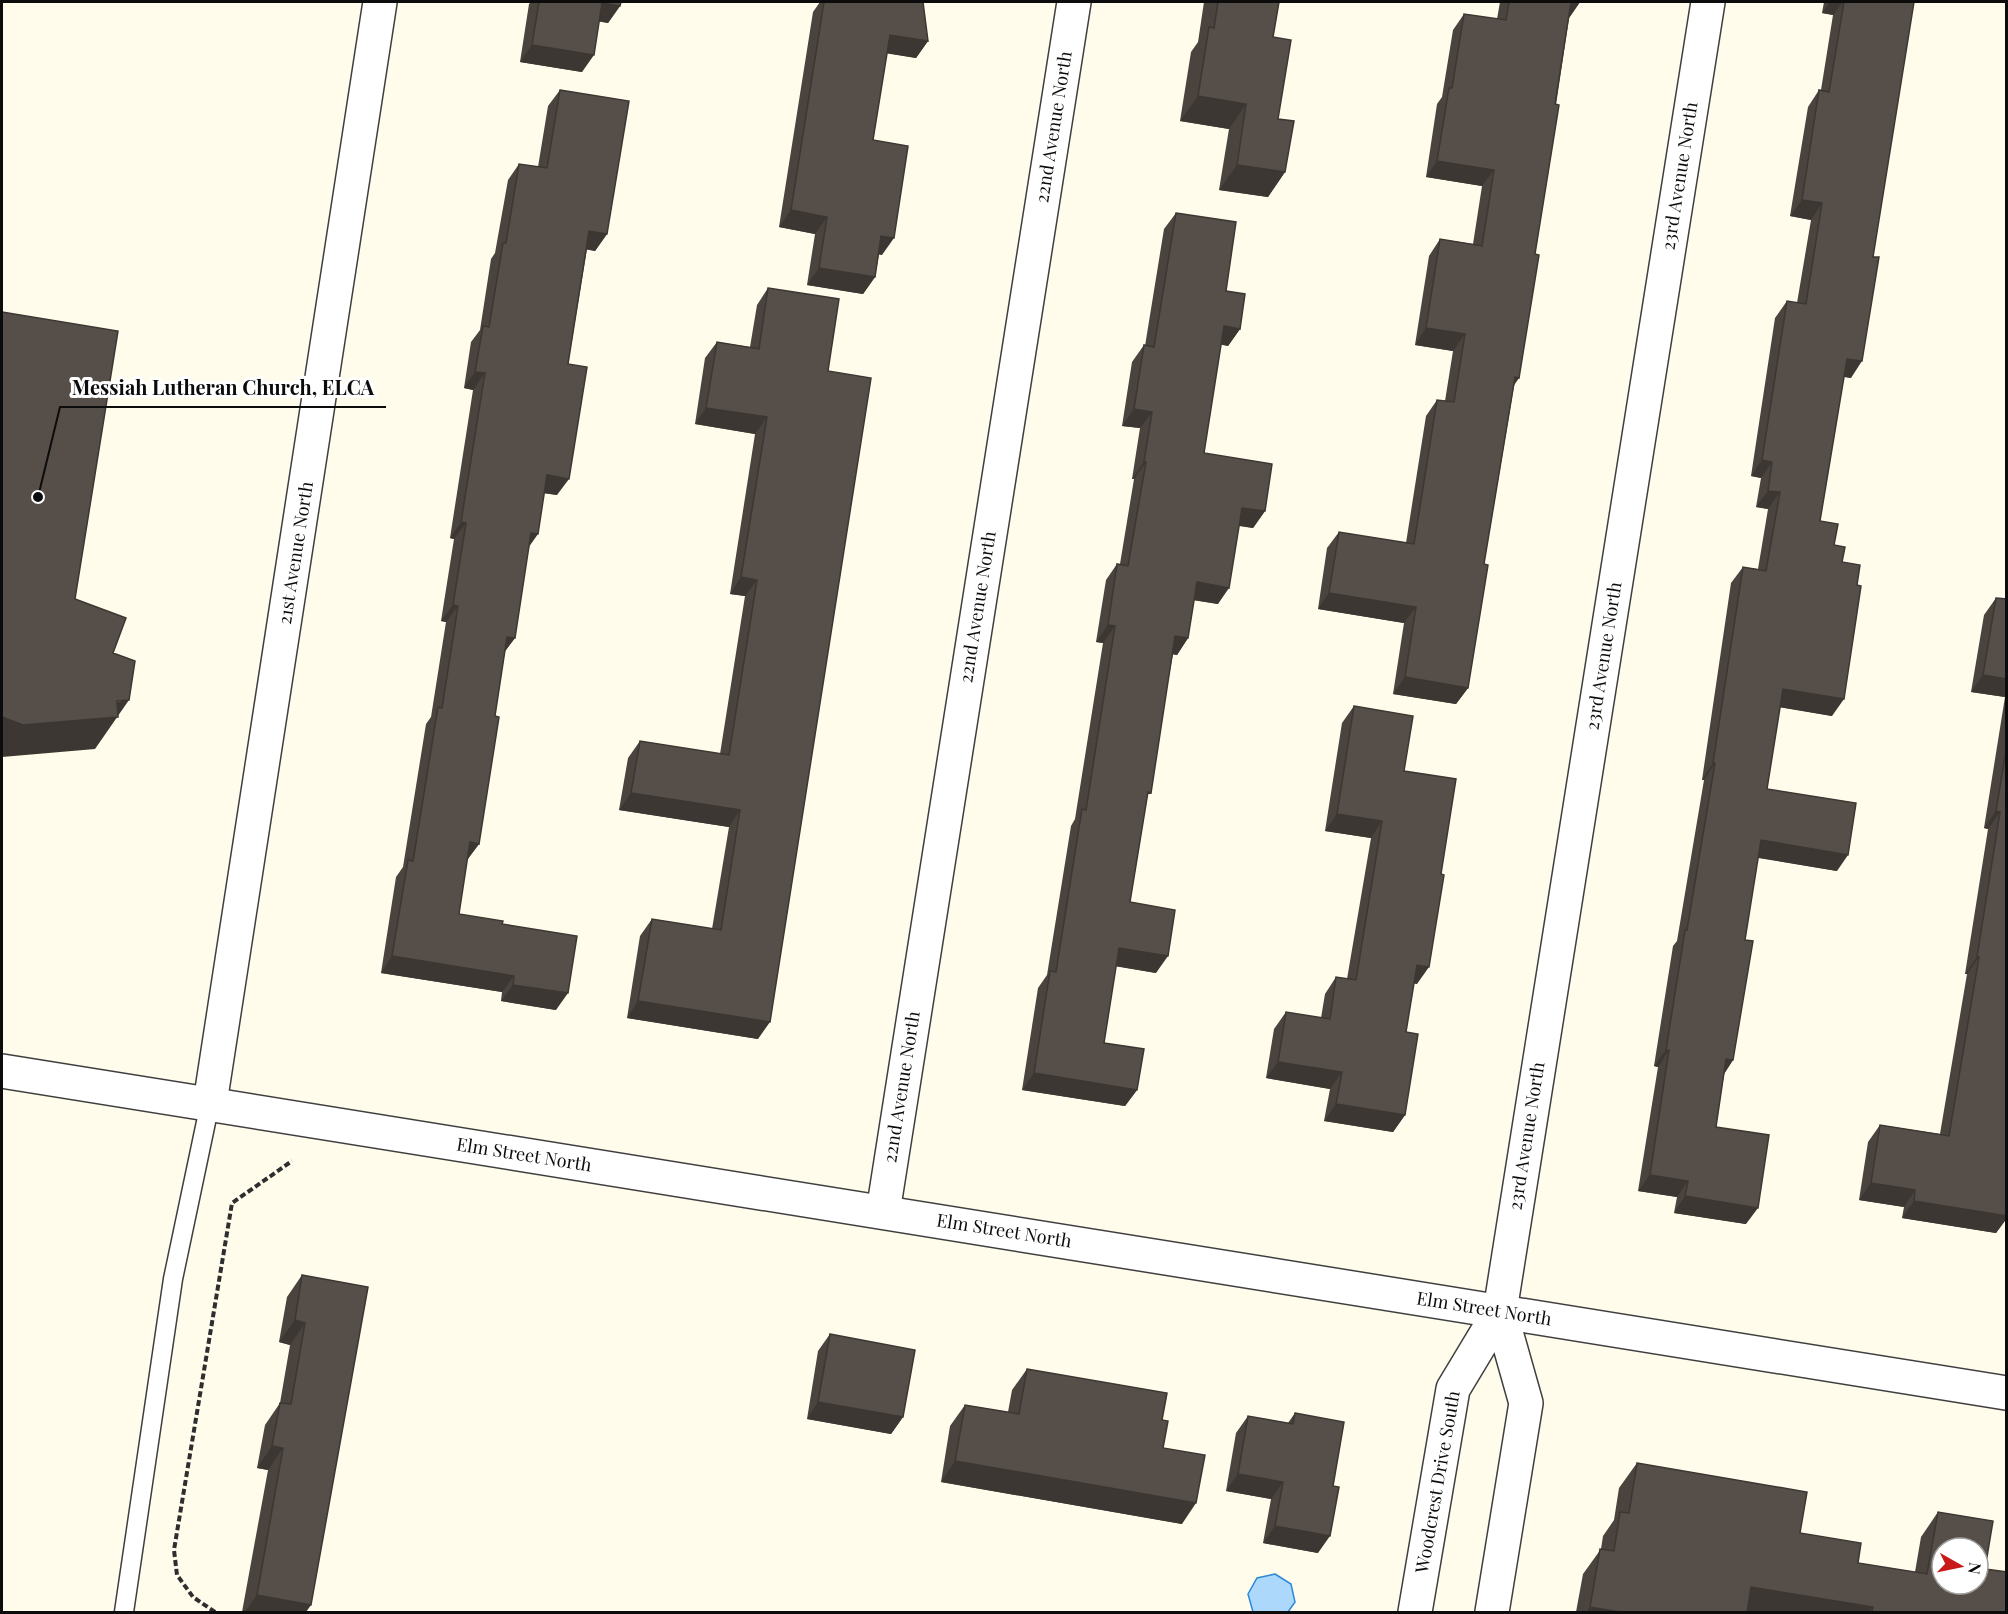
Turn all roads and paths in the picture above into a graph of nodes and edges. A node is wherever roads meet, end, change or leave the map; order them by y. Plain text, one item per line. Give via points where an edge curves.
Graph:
1 (380, 2) edge
2 (1074, 2) edge
3 (1708, 2) edge
4 (2, 1071) edge
5 (210, 1104) junction
6 (292, 1161) dead end
7 (883, 1212) junction
8 (1500, 1311) junction
9 (2007, 1393) edge
10 (124, 1612) edge
11 (214, 1612) edge
12 (1415, 1612) edge
13 (1492, 1612) edge

1 - 5 street, 21st Avenue North
2 - 7 street, 22nd Avenue North
3 - 8 street, 23rd Avenue North
4 - 5 street, Elm Street North
5 - 7 street, Elm Street North
5 - 10 lane via 173,1279
6 - 11 path via 232,1203 174,1550 177,1575 193,1597
7 - 8 street, Elm Street North
8 - 9 street, Elm Street North
8 - 12 street, Woodcrest Drive South via 1453,1389
8 - 13 street via 1526,1403

